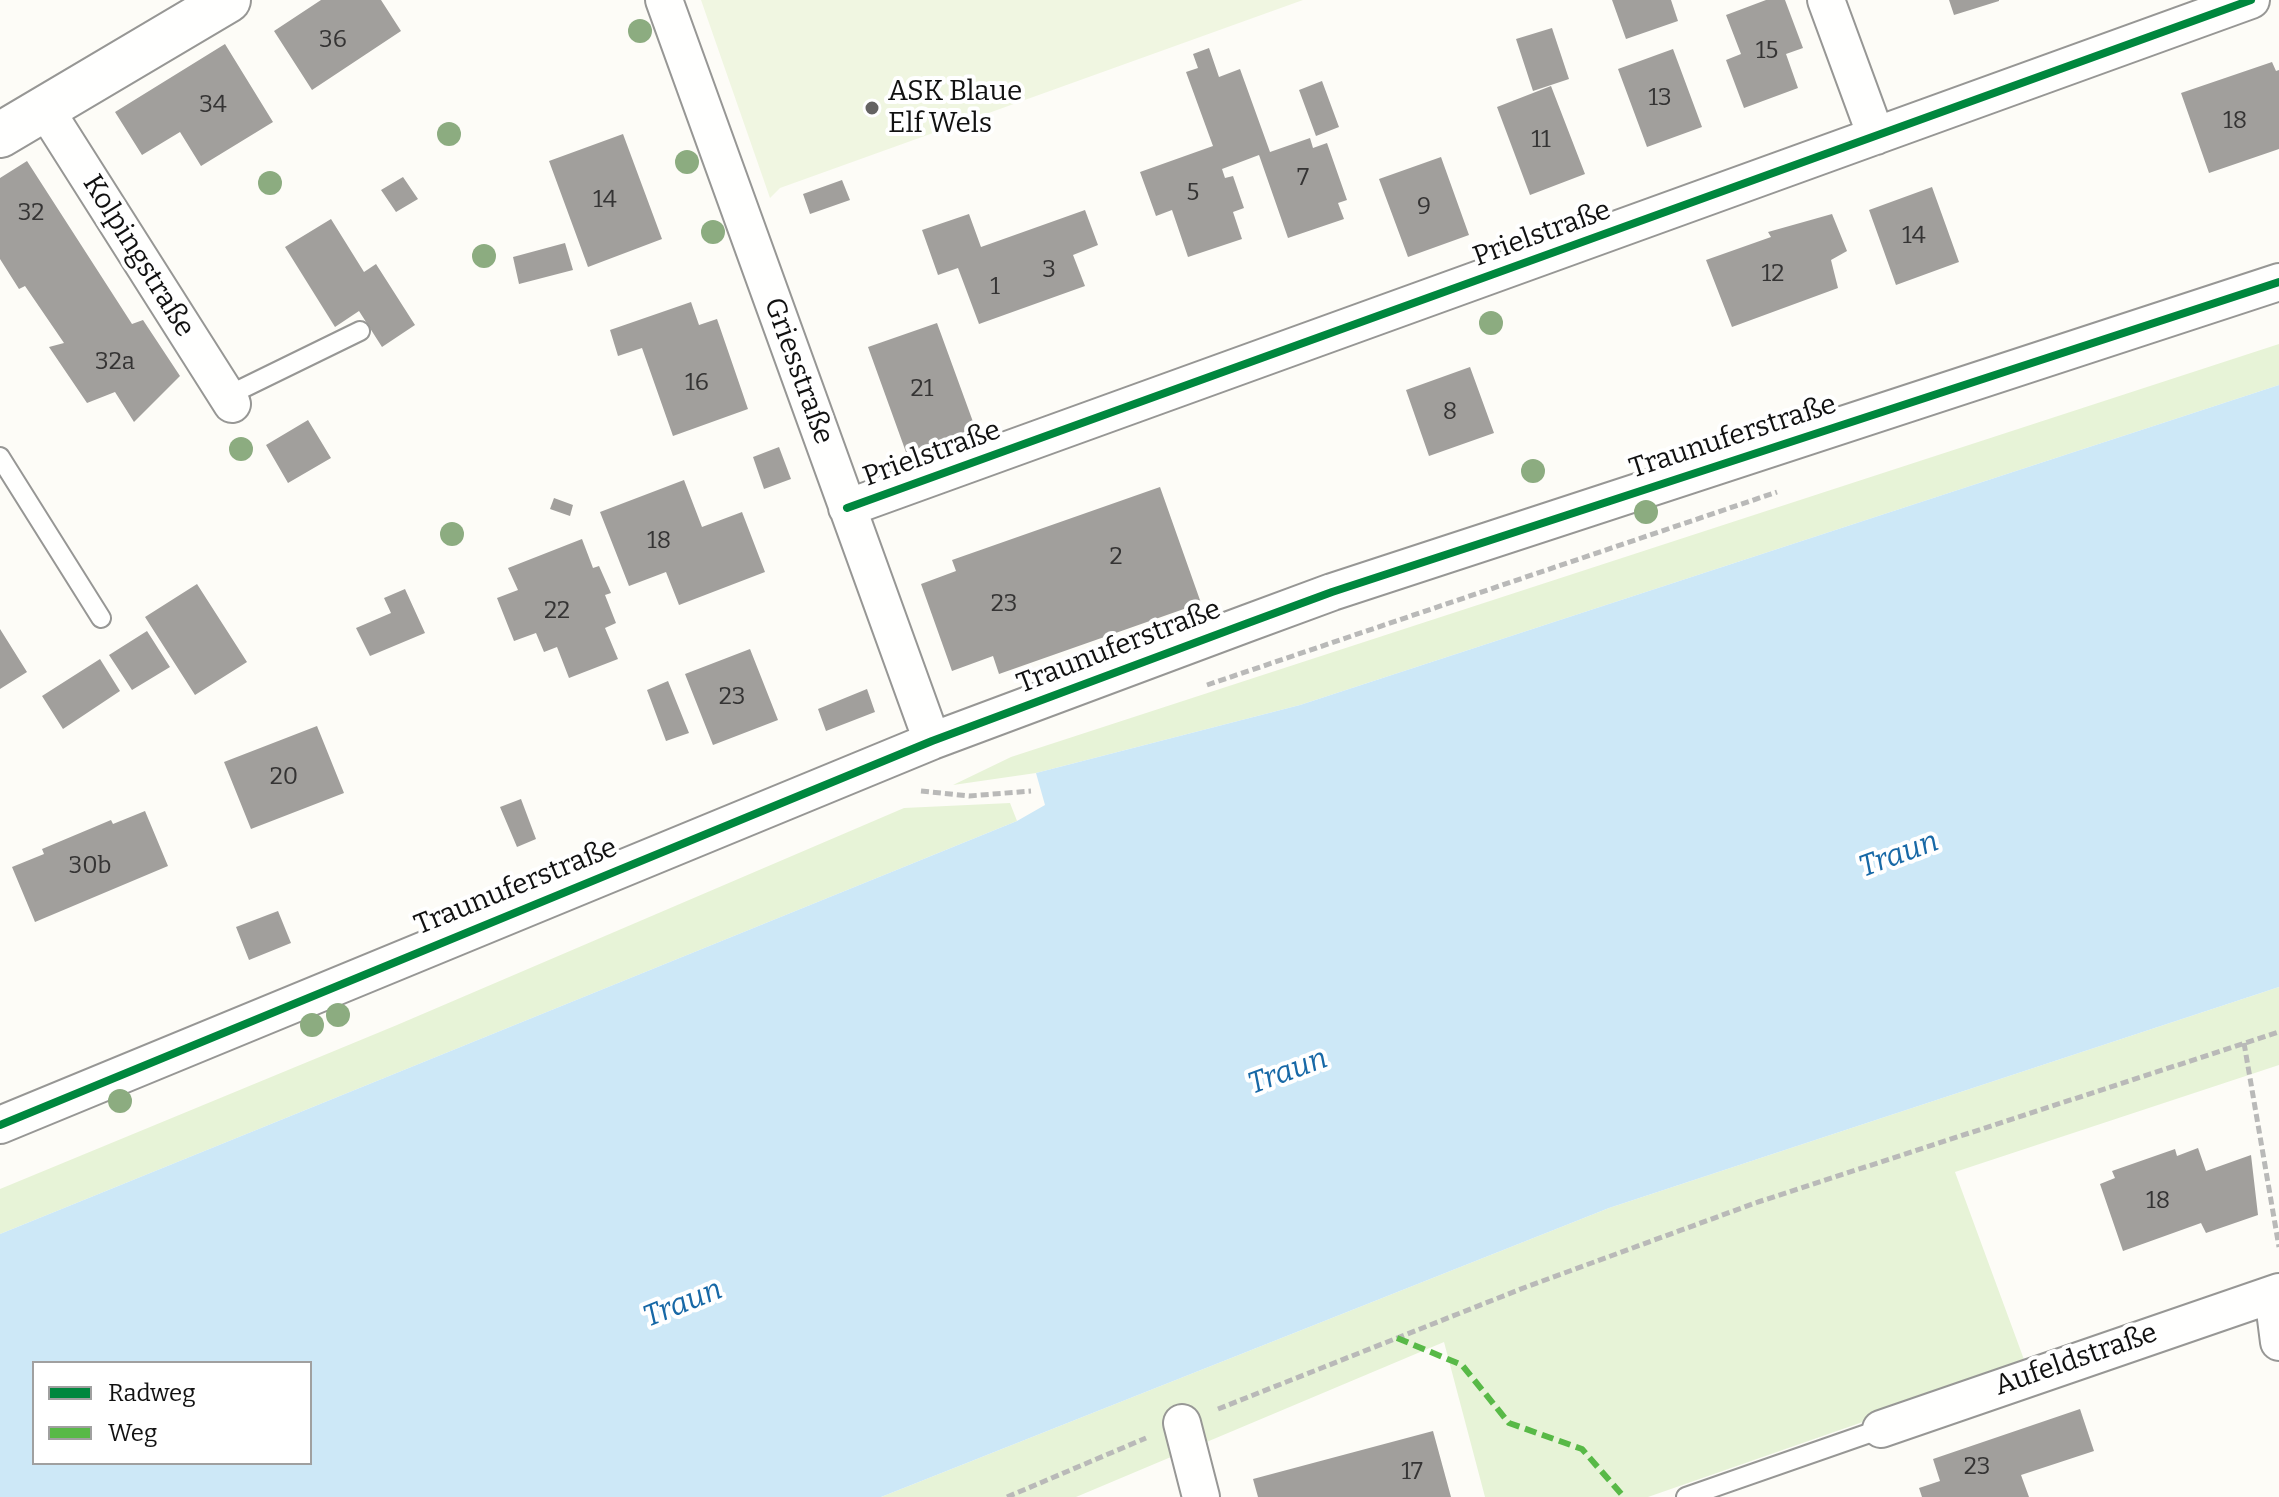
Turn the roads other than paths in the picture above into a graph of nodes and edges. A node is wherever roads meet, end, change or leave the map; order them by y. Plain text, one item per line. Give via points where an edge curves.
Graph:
1 (228, 0) edge
2 (664, 0) edge
3 (1826, 0) edge
4 (2251, 0) edge
5 (45, 109) junction
6 (0, 135) edge
7 (1876, 136) junction
8 (2279, 282) edge
9 (360, 331) dead end
10 (230, 400) joint
11 (0, 457) edge
12 (847, 508) junction
13 (101, 618) dead end
14 (932, 741) junction
15 (0, 1125) edge
16 (2276, 1294) edge
17 (2279, 1342) edge
18 (1182, 1423) road end
19 (1881, 1429) joint
20 (1201, 1497) edge
21 (1686, 1497) edge

1 - 5 street
2 - 12 street, Griesstraße
3 - 7 street
4 - 7 street, Prielstraße
5 - 6 street
5 - 10 street, Kolpingstraße
7 - 12 street, Prielstraße
8 - 14 street, Traunuferstraße via 1332,592
9 - 10 lane
11 - 13 lane
12 - 14 street, Griesstraße
14 - 15 street, Traunuferstraße
16 - 17 street, Aufeldstraße
16 - 19 street, Aufeldstraße
18 - 20 street
19 - 21 lane

